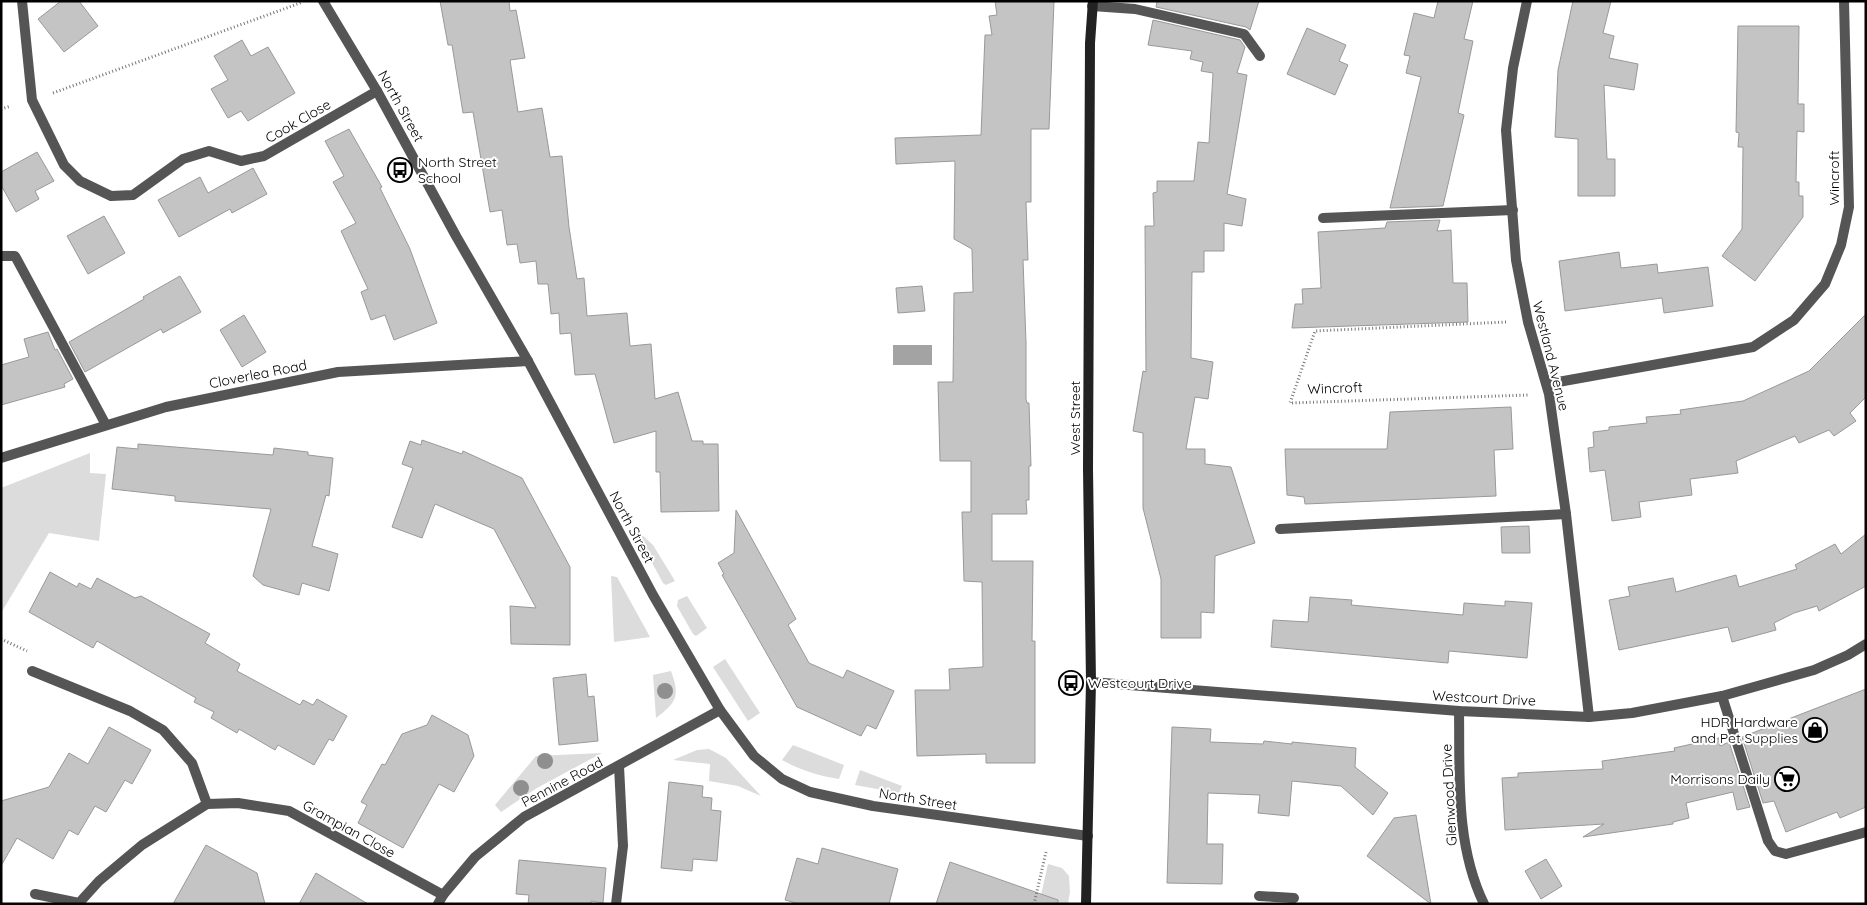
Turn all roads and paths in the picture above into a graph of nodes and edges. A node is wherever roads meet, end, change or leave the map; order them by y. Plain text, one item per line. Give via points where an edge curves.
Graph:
1 (22, 1) edge
2 (306, 1) edge
3 (323, 1) edge
4 (1527, 1) edge
5 (1844, 1) edge
6 (1093, 4) edge
7 (1260, 56) dead end
8 (377, 91) junction
9 (32, 100) junction
10 (1, 108) edge
11 (1513, 210) junction
12 (1323, 218) dead end
13 (1, 256) edge
14 (1528, 322) junction
15 (528, 361) junction
16 (1547, 384) junction
17 (1549, 394) junction
18 (106, 425) junction
19 (1, 458) edge
20 (1566, 514) junction
21 (1280, 529) dead end
22 (1866, 644) edge
23 (32, 671) dead end
24 (1091, 682) junction
25 (1722, 696) junction
26 (720, 710) junction
27 (1459, 711) junction
28 (1589, 717) junction
29 (619, 766) junction
30 (207, 804) junction
31 (1050, 832) junction
32 (1866, 832) edge
33 (1088, 836) junction
34 (36, 894) dead end
35 (1259, 896) dead end
36 (1294, 898) dead end
37 (440, 899) edge
38 (1275, 900) edge
39 (79, 903) edge
40 (616, 904) edge
41 (1034, 904) edge
42 (1086, 904) edge
43 (1484, 904) edge

1 - 9 street, Cook Close
2 - 9 path
3 - 8 street, North Street
4 - 11 street, Westland Avenue via 1506,130
5 - 16 street, Wincroft via 1849,207 1841,244 1825,284 1794,320 1753,347
6 - 7 street via 1135,9 1244,34
6 - 24 street, West Street via 1090,43 1088,449
8 - 9 street, Cook Close via 264,156 241,160 209,151 183,159 133,195 111,196 80,181 64,165
8 - 15 street, North Street
9 - 10 path
11 - 12 street
11 - 14 street, Westland Avenue via 1516,260
13 - 18 street via 15,256
14 - 16 street, Westland Avenue
14 - 17 path, Wincroft via 1315,331 1290,403
15 - 18 street, Cloverlea Road via 338,372 166,407
15 - 26 street, North Street via 653,595
16 - 17 street, Westland Avenue
17 - 20 street, Westland Avenue
18 - 19 street, Cloverlea Road
20 - 21 street
20 - 28 street, Westland Avenue
22 - 25 street, Westcourt Drive via 1814,670
23 - 30 street via 130,711 163,730 192,763
24 - 27 street, Westcourt Drive
24 - 33 street, West Street
25 - 28 street, Westcourt Drive via 1632,713
25 - 32 street via 1768,841 1775,851 1786,854
26 - 29 street, Pennine Road
26 - 31 street, North Street via 754,756 782,779 810,792 873,806
27 - 28 street, Westcourt Drive
27 - 43 street, Glenwood Drive via 1461,820 1466,854
29 - 37 street, Pennine Road via 524,817 475,857
29 - 40 street via 623,846
30 - 37 street, Grampian Close via 238,803 289,811
30 - 39 street via 142,846 99,881
31 - 33 street, North Street
31 - 41 path
33 - 42 street, West Street
34 - 39 street
35 - 38 street
36 - 38 street

